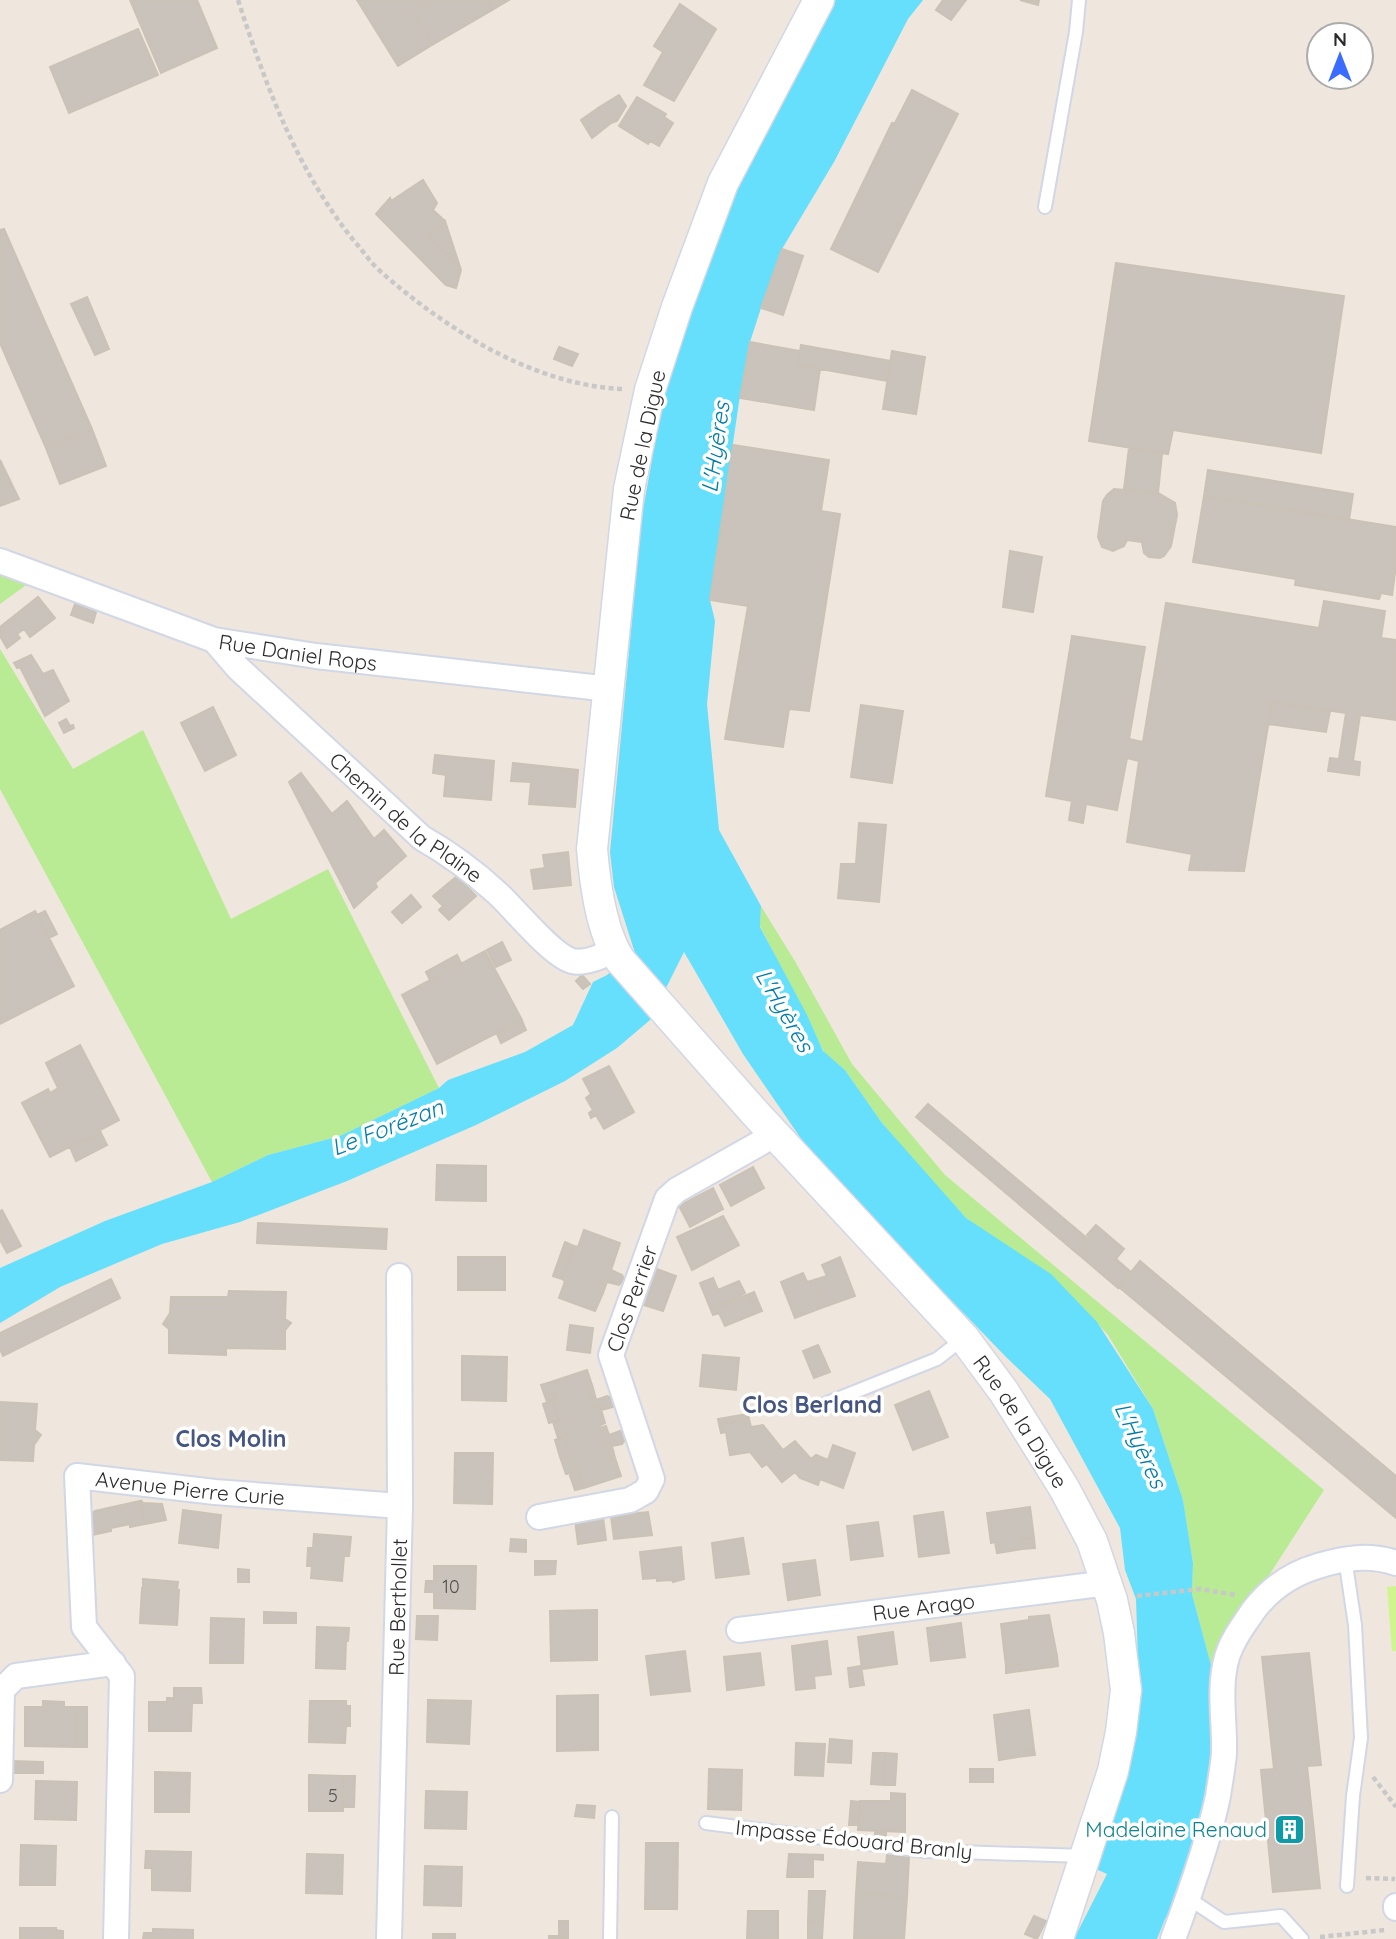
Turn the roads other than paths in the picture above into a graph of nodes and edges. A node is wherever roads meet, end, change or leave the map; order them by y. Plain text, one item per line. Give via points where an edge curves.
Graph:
1 (819, 0) edge
2 (1079, 0) edge
3 (1045, 207) dead end
4 (0, 561) edge
5 (214, 640) junction
6 (610, 689) junction
7 (617, 955) junction
8 (772, 1132) junction
9 (399, 1276) dead end
10 (964, 1338) junction
11 (827, 1403) dead end
12 (400, 1506) junction
13 (539, 1517) dead end
14 (1345, 1558) junction
15 (1396, 1563) edge
16 (1117, 1590) junction
17 (740, 1630) dead end
18 (113, 1663) junction
19 (0, 1780) edge
20 (612, 1817) dead end
21 (706, 1823) dead end
22 (1086, 1856) junction
23 (1347, 1882) road end
24 (1188, 1898) junction
25 (116, 1939) edge
26 (389, 1939) edge
27 (610, 1939) edge
28 (1058, 1939) edge
29 (1173, 1939) edge
30 (1302, 1939) edge

1 - 6 street, Rue de la Digue via 723,183 650,390 629,489
2 - 3 lane
4 - 5 street, Rue Daniel Rops
5 - 6 street, Rue Daniel Rops
5 - 7 street, Chemin de la Plaine via 422,838 458,858 555,951 573,961
6 - 7 street, Rue de la Digue via 592,849 596,888
7 - 8 street, Rue de la Digue
8 - 10 street, Rue de la Digue
8 - 13 street, Clos Perrier via 667,1199 611,1355 652,1479 646,1491 630,1500
9 - 12 street, Rue Berthollet
10 - 11 lane via 937,1359
10 - 16 street, Rue de la Digue via 1004,1392 1064,1489
12 - 18 street, Avenue Pierre Curie via 77,1476 84,1627
12 - 26 street, Rue Berthollet
14 - 15 street via 1382,1558
14 - 23 lane via 1355,1625 1361,1738
14 - 24 street via 1281,1582 1261,1600 1235,1637 1223,1686 1217,1800
16 - 17 street, Rue Arago
16 - 22 street, Rue de la Digue via 1126,1690 1113,1771
18 - 19 street via 16,1676 2,1690
18 - 25 street, Avenue Pierre Curie via 122,1676
20 - 27 lane
21 - 22 lane, Impasse Édouard Branly via 925,1851
22 - 28 street, Rue de la Digue
24 - 29 street
24 - 30 lane via 1224,1922 1281,1916

